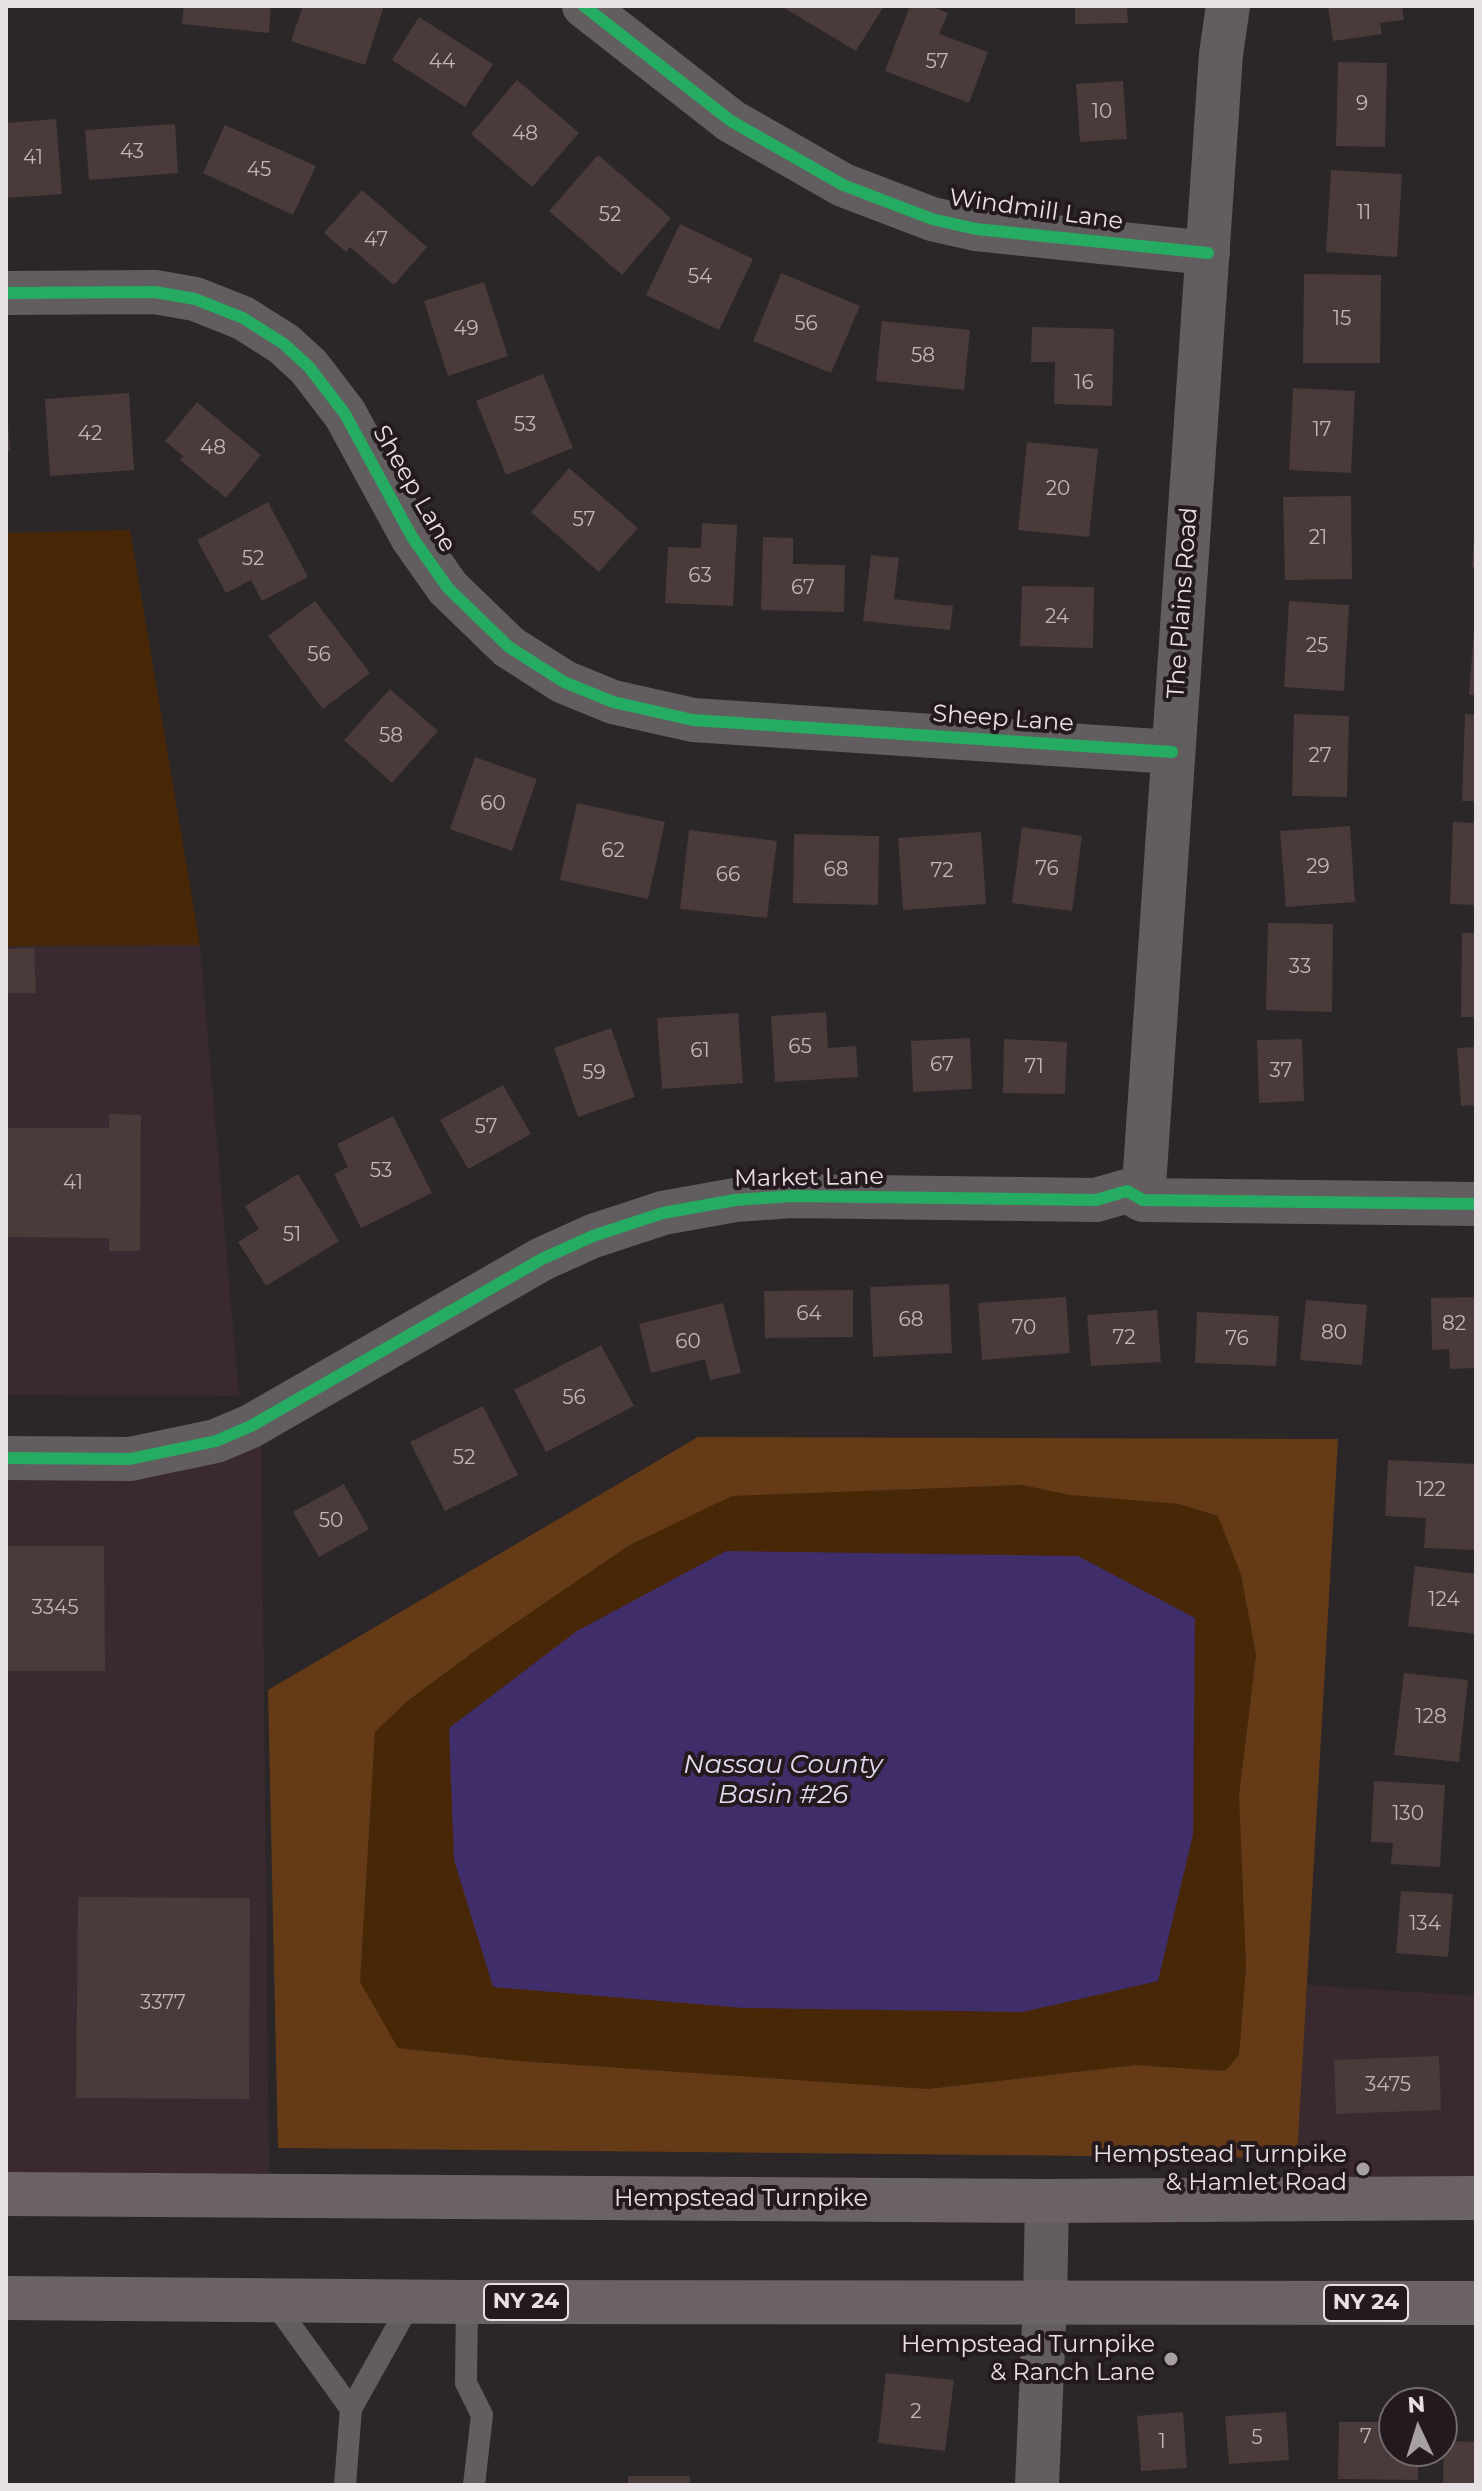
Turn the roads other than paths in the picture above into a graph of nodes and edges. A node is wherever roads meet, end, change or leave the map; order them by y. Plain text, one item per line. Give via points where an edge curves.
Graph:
1 (584, 6) edge
2 (1228, 6) edge
3 (1208, 253) junction
4 (6, 293) edge
5 (1172, 752) junction
6 (1143, 1200) junction
7 (1476, 1204) edge
8 (6, 1458) edge
9 (6, 2194) edge
10 (1476, 2198) edge
11 (1047, 2201) junction
12 (6, 2298) edge
13 (272, 2300) junction
14 (412, 2300) junction
15 (1045, 2301) junction
16 (467, 2302) junction
17 (1476, 2303) edge
18 (351, 2409) junction
19 (345, 2485) edge
20 (474, 2485) edge
21 (1037, 2485) edge

1 - 3 street, Windmill Lane via 731,121 843,185 932,219 976,229
2 - 3 street, The Plains Road
3 - 5 street, The Plains Road
4 - 5 street, Sheep Lane via 155,292 195,299 243,318 284,344 345,414 412,537 448,588 509,647 564,682 613,702 693,720
5 - 6 street, The Plains Road
6 - 7 street, Market Lane
6 - 8 street, Market Lane via 1127,1191 1096,1200 792,1196 663,1213 542,1259 216,1441 130,1459
9 - 11 main road, Hempstead Turnpike
10 - 11 main road, Hempstead Turnpike
11 - 15 street
12 - 13 main road, NY 24
13 - 14 main road, NY 24
13 - 18 lane
14 - 16 main road, NY 24
14 - 18 lane
15 - 16 main road, NY 24
15 - 17 main road, NY 24
15 - 21 street
16 - 20 lane via 466,2383 482,2415
18 - 19 lane

